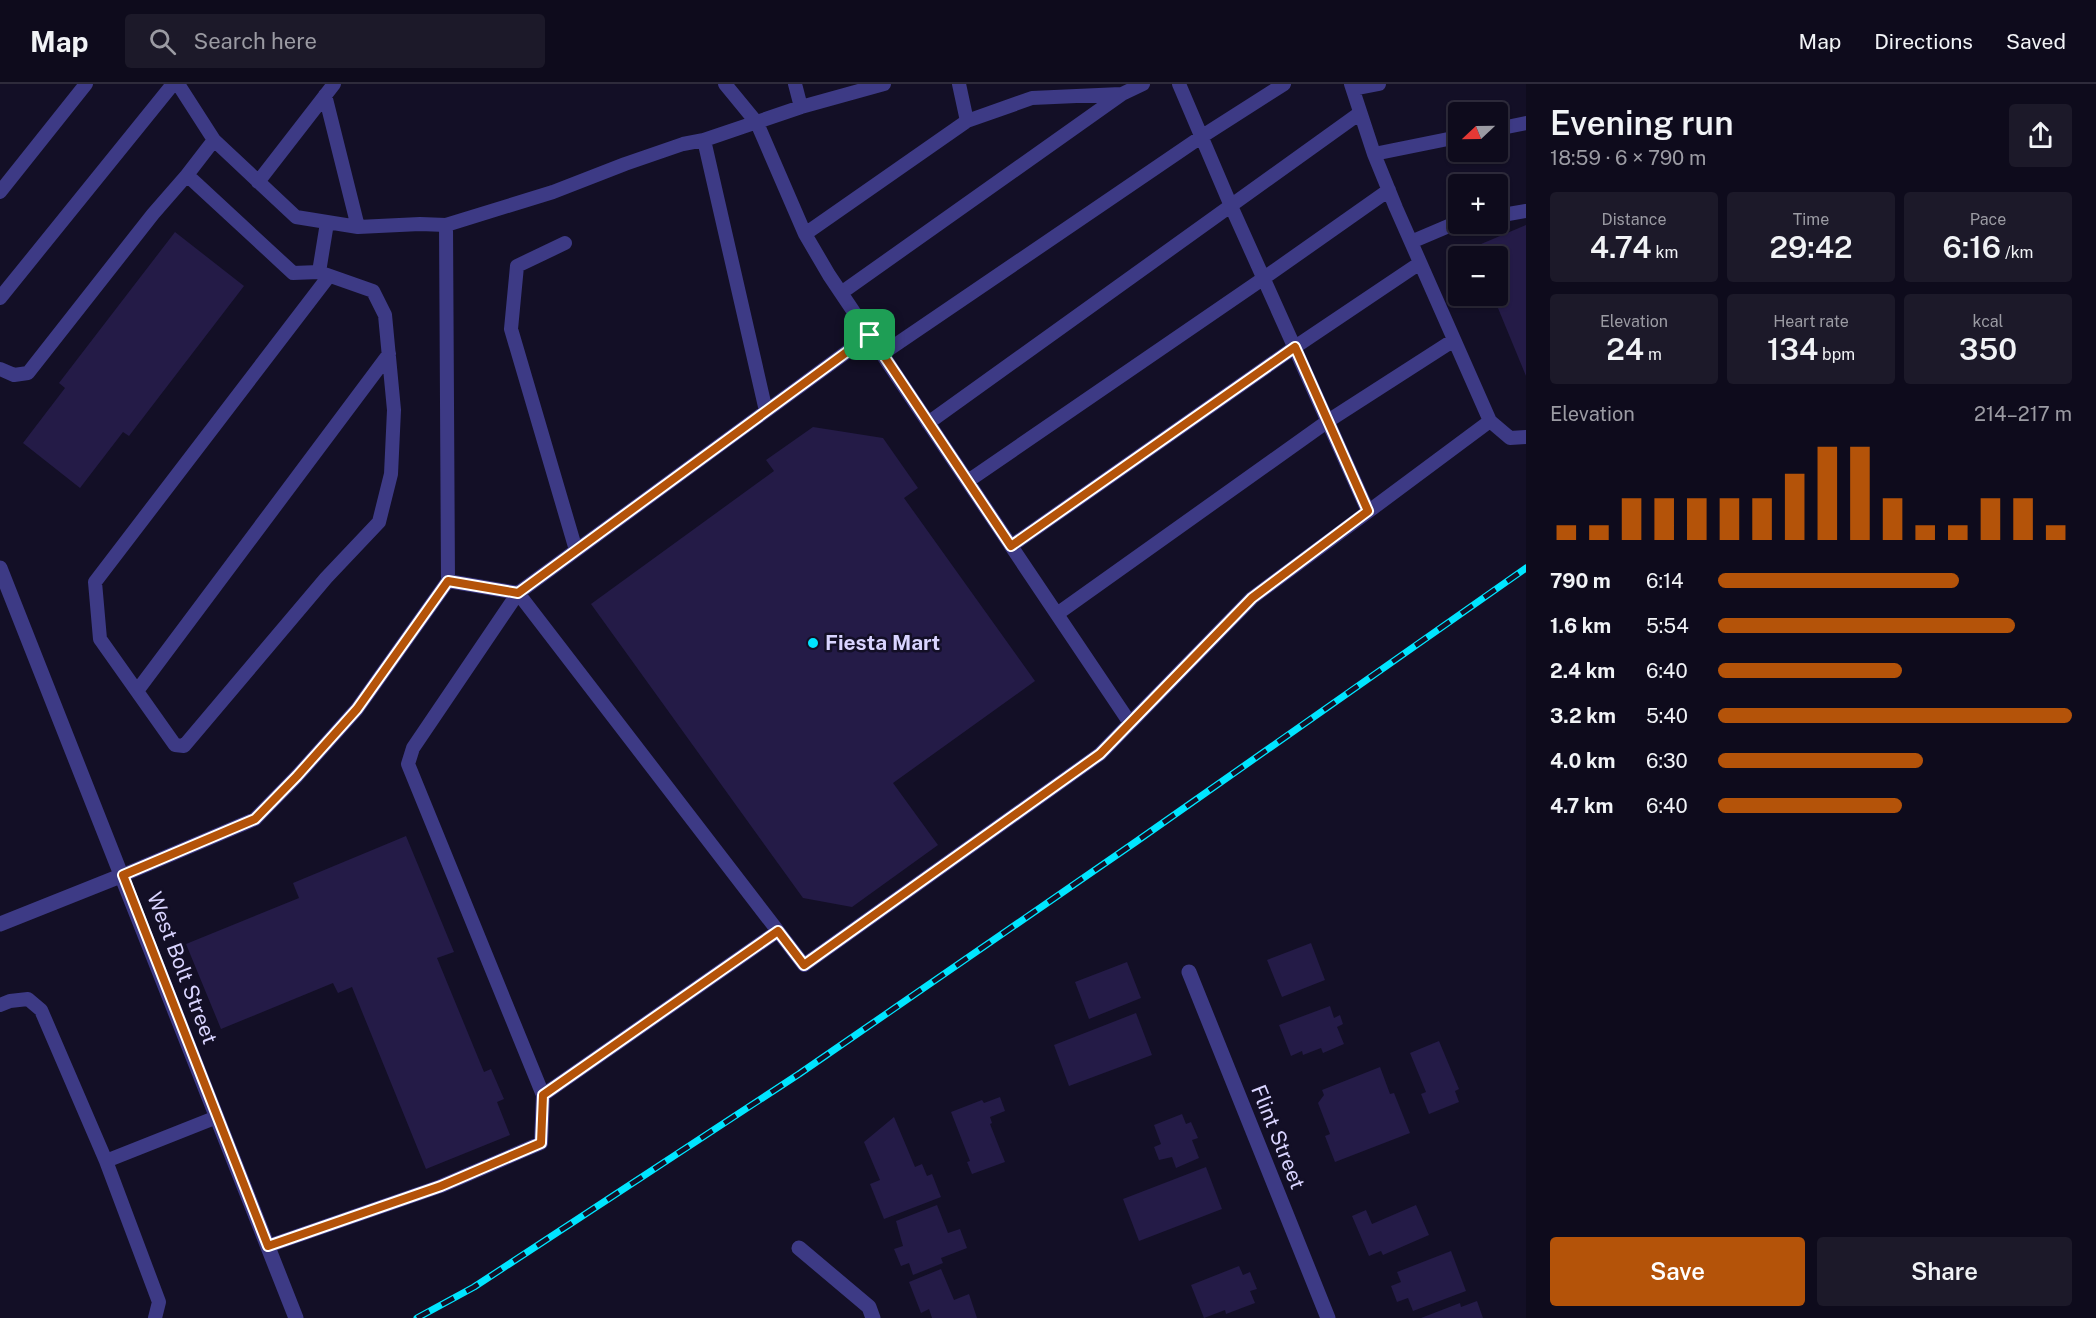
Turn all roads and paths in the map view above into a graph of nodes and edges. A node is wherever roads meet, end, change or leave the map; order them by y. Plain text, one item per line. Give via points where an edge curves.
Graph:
1 (87, 84) edge
2 (173, 84) edge
3 (178, 84) edge
4 (725, 84) edge
5 (795, 84) edge
6 (884, 84) edge
7 (959, 84) edge
8 (1143, 84) edge
9 (1179, 84) edge
10 (1284, 84) edge
11 (1379, 84) edge
12 (1352, 87) edge
13 (329, 89) edge
14 (1122, 94) junction
15 (801, 107) junction
16 (1360, 112) junction
17 (967, 121) junction
18 (757, 123) junction
19 (1526, 123) edge
20 (1508, 127) edge
21 (1201, 137) junction
22 (1448, 139) edge
23 (214, 140) junction
24 (704, 140) junction
25 (1374, 154) junction
26 (188, 175) junction
27 (258, 182) junction
28 (1389, 190) junction
29 (0, 192) edge
30 (1231, 206) junction
31 (1526, 211) edge
32 (1508, 214) edge
33 (327, 223) junction
34 (446, 225) junction
35 (1448, 226) edge
36 (358, 227) junction
37 (805, 234) junction
38 (1411, 242) junction
39 (565, 243) dead end
40 (1420, 263) junction
41 (324, 274) junction
42 (1264, 278) junction
43 (841, 293) junction
44 (0, 298) edge
45 (870, 335) junction
46 (1454, 340) junction
47 (1295, 347) junction
48 (389, 354) junction
49 (882, 354) junction
50 (0, 369) edge
51 (766, 411) junction
52 (1328, 421) junction
53 (1490, 421) junction
54 (928, 423) junction
55 (1526, 437) edge
56 (968, 481) junction
57 (1368, 511) junction
58 (1011, 546) junction
59 (576, 550) junction
60 (0, 568) edge
61 (448, 581) junction
62 (518, 593) junction
63 (1057, 614) junction
64 (137, 691) junction
65 (1130, 723) junction
66 (123, 875) junction
67 (0, 924) edge
68 (778, 931) junction
69 (1189, 972) dead end
70 (0, 1005) edge
71 (543, 1095) junction
72 (217, 1117) junction
73 (106, 1161) junction
74 (268, 1246) junction
75 (799, 1248) dead end
76 (155, 1318) edge
77 (296, 1318) edge
78 (873, 1318) edge
79 (1328, 1318) edge

1 - 29 lane
2 - 44 lane
3 - 23 lane
4 - 18 lane
5 - 15 lane
6 - 15 lane
7 - 17 lane
8 - 14 lane
9 - 21 lane
10 - 21 lane
11 - 12 lane
12 - 16 lane
13 - 27 lane
13 - 36 lane
14 - 17 lane via 1032,98
14 - 43 lane
15 - 18 lane
16 - 25 lane
16 - 30 lane
17 - 37 lane
18 - 24 lane
18 - 37 lane
19 - 20 lane
21 - 30 lane
21 - 49 lane
22 - 25 lane
23 - 26 lane
23 - 27 lane
24 - 34 lane
24 - 51 lane
25 - 28 lane
26 - 41 lane via 293,273
26 - 50 lane via 28,373 14,375
27 - 33 lane via 296,217
28 - 38 lane
28 - 42 lane
30 - 42 lane
30 - 54 lane
31 - 32 lane
33 - 36 lane
33 - 41 lane
34 - 36 lane
34 - 61 lane
35 - 38 lane
37 - 43 lane
38 - 40 lane
39 - 59 lane via 517,266 511,329
40 - 46 lane
40 - 47 lane
41 - 48 lane via 373,291 385,315
41 - 64 lane via 95,582 100,639
42 - 47 lane
42 - 56 lane
43 - 45 lane
45 - 49 lane
45 - 51 lane
46 - 52 lane
46 - 53 lane
47 - 52 lane
47 - 58 lane
48 - 64 lane
48 - 64 lane via 394,410 391,474 379,522 326,578 184,747 175,745
49 - 54 lane
51 - 59 lane
52 - 57 lane
52 - 63 lane
53 - 55 lane via 1510,438
53 - 57 lane
54 - 56 lane
56 - 58 lane
57 - 65 lane via 1252,598
58 - 63 lane
59 - 62 lane
60 - 66 street, West Bolt Street
61 - 62 lane
61 - 66 lane via 357,709 255,819
62 - 68 lane
62 - 71 lane via 413,748 408,764
63 - 65 lane
65 - 68 lane via 1100,754 804,965
66 - 67 street
66 - 72 street, West Bolt Street
68 - 71 lane
69 - 79 street, Flint Street
70 - 73 lane via 28,999 41,1010
71 - 74 lane via 541,1143 441,1186
72 - 73 lane
72 - 74 street, West Bolt Street
73 - 76 lane via 159,1302
74 - 77 street, West Bolt Street
75 - 78 street via 869,1307

